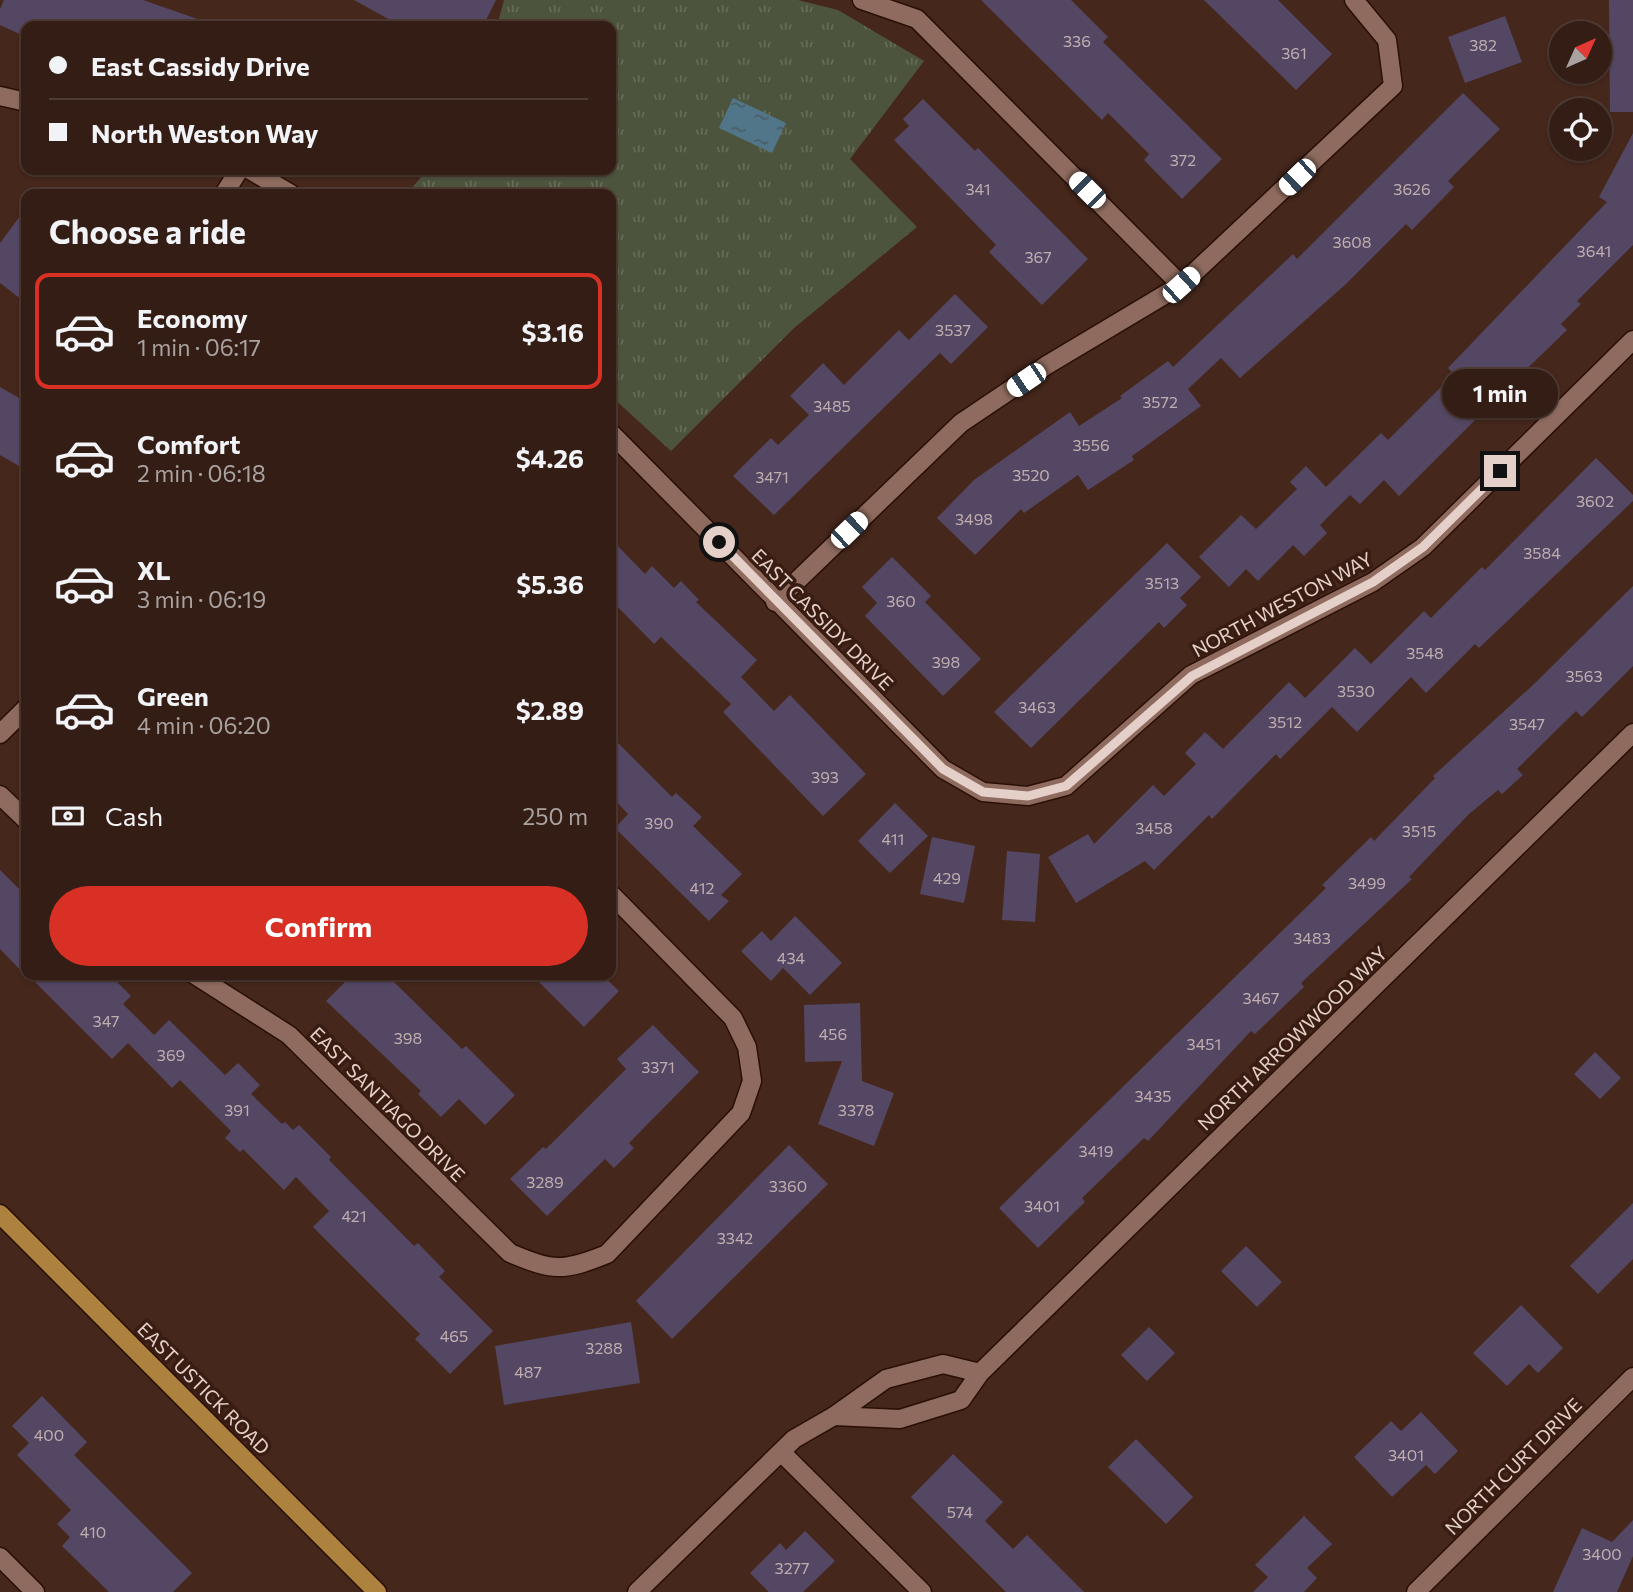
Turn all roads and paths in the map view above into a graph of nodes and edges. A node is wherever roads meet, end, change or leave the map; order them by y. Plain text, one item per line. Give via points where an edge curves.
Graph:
1 (862, 0) edge
2 (1354, 0) edge
3 (0, 96) edge
4 (21, 101) edge
5 (259, 175) edge
6 (282, 189) edge
7 (1181, 285) junction
8 (1633, 340) edge
9 (616, 438) edge
10 (775, 602) junction
11 (21, 713) edge
12 (1633, 733) edge
13 (0, 734) edge
14 (0, 795) edge
15 (1028, 796) joint
16 (21, 815) edge
17 (616, 899) edge
18 (203, 980) edge
19 (0, 1214) edge
20 (980, 1373) junction
21 (1633, 1377) edge
22 (834, 1416) junction
23 (781, 1452) junction
24 (0, 1557) edge
25 (915, 1589) edge
26 (1423, 1590) edge
27 (35, 1592) edge
28 (377, 1592) edge
29 (637, 1592) edge

1 - 7 street via 917,19
2 - 7 street via 1387,40 1393,86
3 - 4 street
5 - 6 street
7 - 10 street via 961,423
8 - 15 street, NORTH WESTON WAY via 1423,547 1373,582 1192,676 1066,786
9 - 10 street, EAST CASSIDY DRIVE
10 - 15 street, EAST CASSIDY DRIVE via 943,769 983,792
11 - 13 street
12 - 20 street, NORTH ARROWWOOD WAY
14 - 16 street
17 - 18 street, EAST SANTIAGO DRIVE via 733,1018 747,1047 752,1081 741,1113 607,1254 577,1266 546,1268 510,1253 289,1035
19 - 28 main road, EAST USTICK ROAD
20 - 22 street via 943,1364 886,1379
20 - 22 street, NORTH ARROWWOOD WAY via 961,1400 900,1419
21 - 26 street, NORTH CURT DRIVE
22 - 23 street
23 - 25 street
23 - 29 street
24 - 27 street

